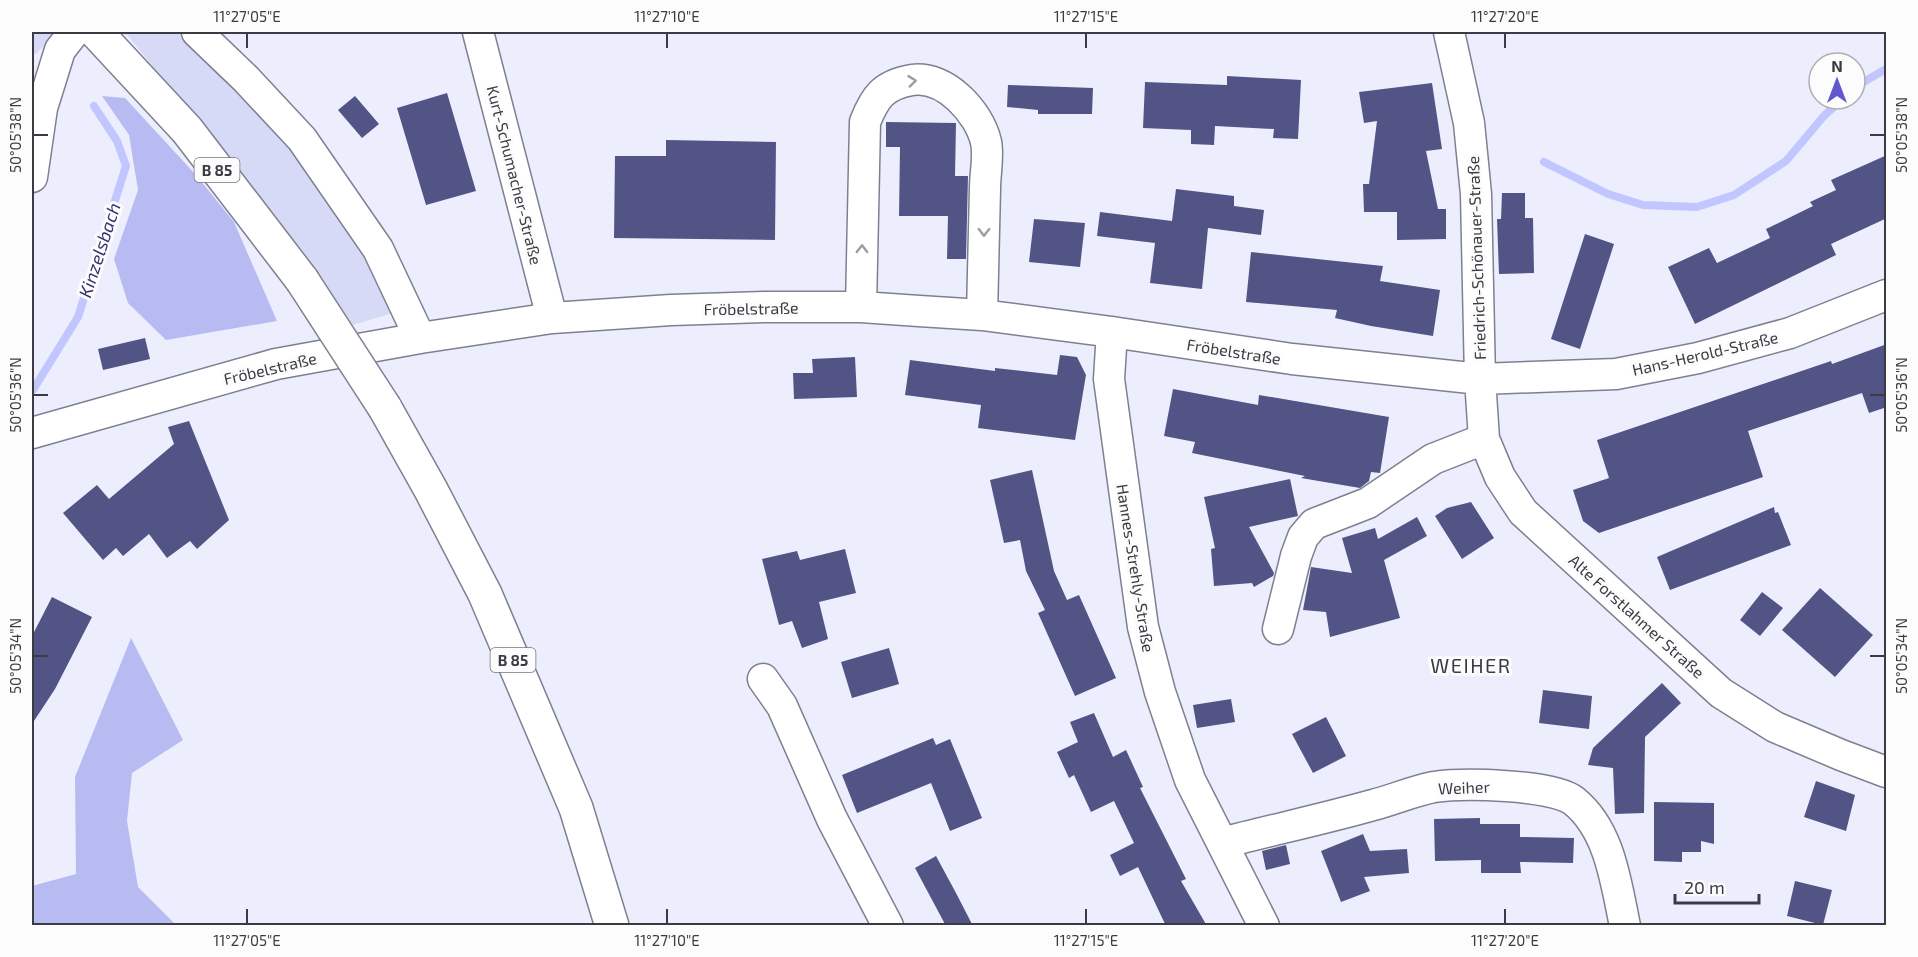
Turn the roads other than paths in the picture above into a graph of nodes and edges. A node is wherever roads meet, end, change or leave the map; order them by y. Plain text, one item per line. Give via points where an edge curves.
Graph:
1 (74, 32) edge
2 (96, 32) edge
3 (197, 32) edge
4 (478, 32) edge
5 (1449, 32) edge
6 (32, 177) edge
7 (1887, 295) edge
8 (861, 307) junction
9 (982, 315) junction
10 (552, 318) junction
11 (1112, 332) junction
12 (420, 338) junction
13 (1480, 379) junction
14 (32, 433) edge
15 (1484, 439) junction
16 (1278, 629) dead end
17 (763, 679) dead end
18 (1887, 772) edge
19 (1222, 843) junction
20 (612, 926) edge
21 (888, 926) edge
22 (1264, 926) edge
23 (1624, 926) edge

1 - 6 street via 60,50 42,108
2 - 20 main road, B 85, bridge via 186,130 302,280 385,408 485,594 576,808
3 - 12 street via 302,139 378,249
4 - 10 street, Kurt-Schumacher-Straße
5 - 13 street, Friedrich-Schönauer-Straße via 1469,123 1476,194
7 - 13 street, Hans-Herold-Straße via 1790,333 1698,358 1616,374
8 - 9 street, Fröbelstraße
8 -> 9 street via 865,122 883,90 919,79 957,95 973,114 986,143
8 - 10 street, Fröbelstraße via 671,310
9 - 11 street, Fröbelstraße
10 - 12 street, Fröbelstraße
11 - 13 street, Fröbelstraße via 1292,360
11 - 19 street, Hannes-Strehly-Straße via 1109,379 1143,627 1190,780
12 - 14 street, Fröbelstraße via 276,364
13 - 15 street, Alte Forstlahmer Straße
15 - 16 street via 1433,459 1368,503 1314,524 1303,537 1296,556
15 - 18 street, Alte Forstlahmer Straße via 1500,477 1523,512 1721,693 1775,727
17 - 21 street via 782,706 832,819
19 - 22 street, Hannes-Strehly-Straße
19 - 23 street, Weiher via 1434,787 1534,789 1572,800 1593,822 1607,849

